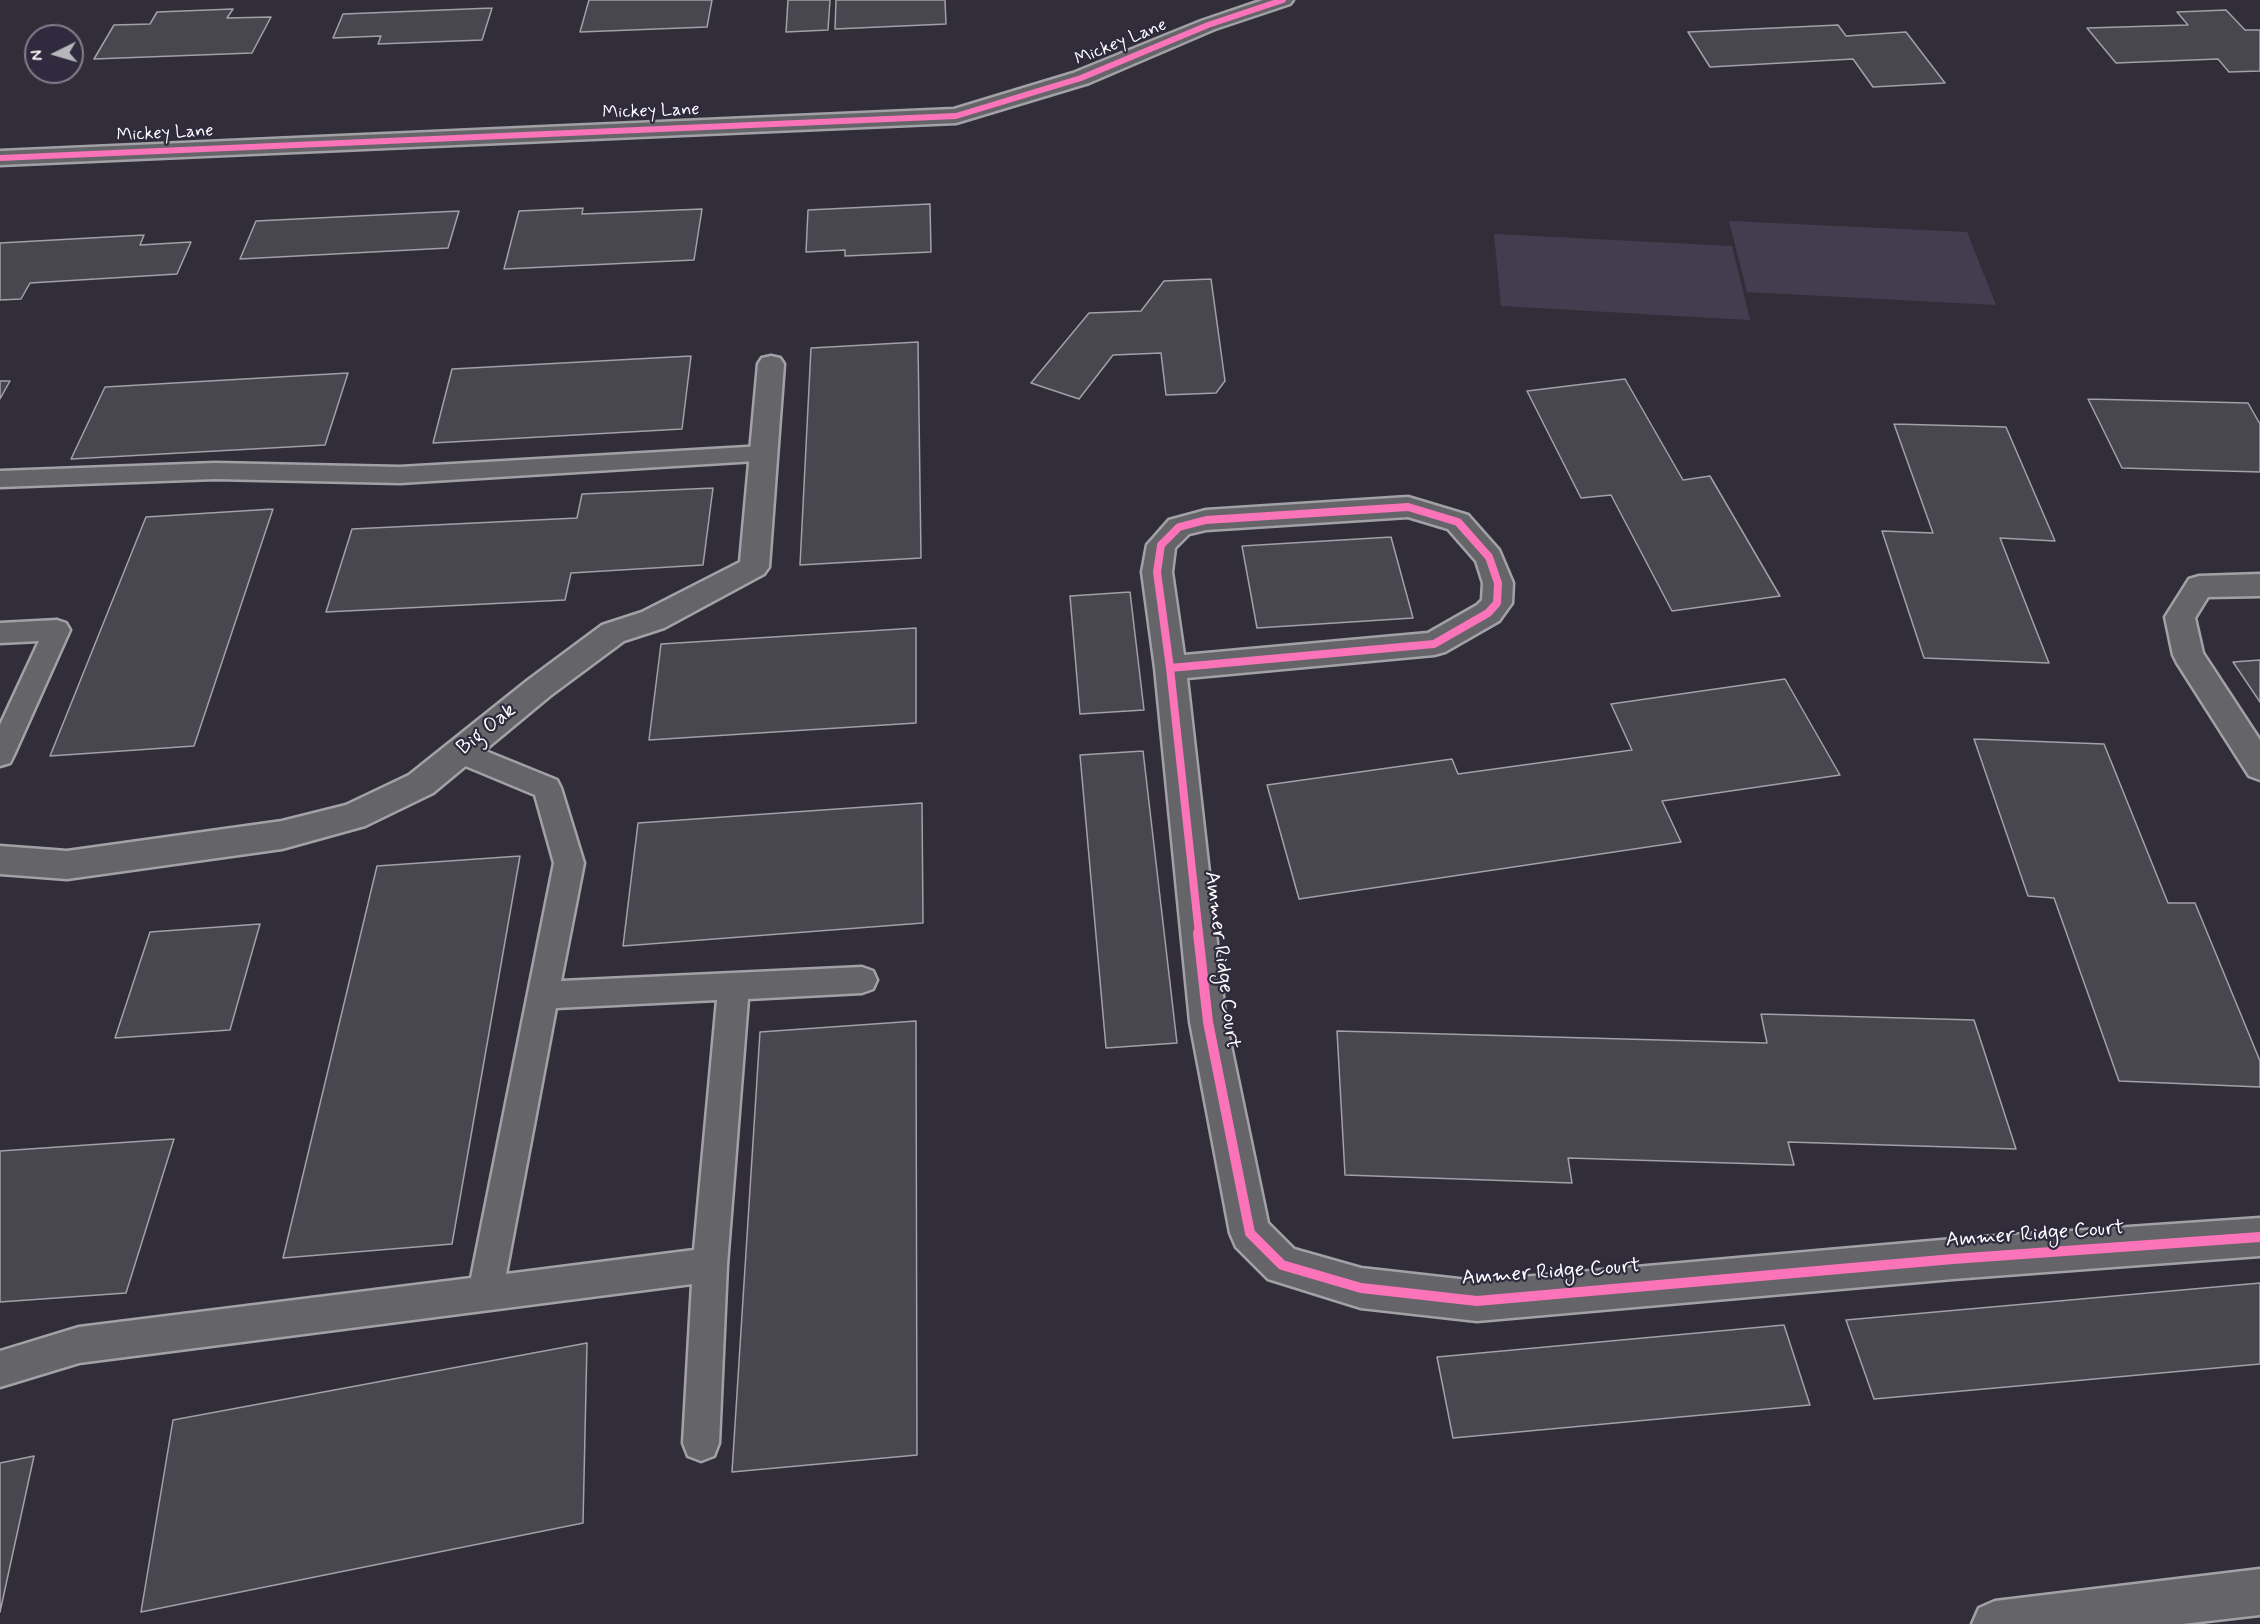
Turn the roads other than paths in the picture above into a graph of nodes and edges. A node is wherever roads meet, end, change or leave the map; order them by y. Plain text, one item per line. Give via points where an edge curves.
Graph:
1 (1283, 0) edge
2 (0, 158) edge
3 (771, 364) dead end
4 (764, 454) junction
5 (0, 479) edge
6 (2260, 585) edge
7 (0, 633) edge
8 (1170, 668) junction
9 (461, 752) junction
10 (0, 755) edge
11 (2260, 767) edge
12 (0, 860) edge
13 (862, 980) dead end
14 (734, 986) junction
15 (542, 995) junction
16 (2260, 1237) edge
17 (710, 1265) junction
18 (485, 1293) junction
19 (0, 1369) edge
20 (701, 1443) dead end
21 (2260, 1592) edge
22 (2184, 1612) edge
23 (1995, 1624) edge

1 - 2 street, Mickey Lane via 1208,25 1081,78 956,116
3 - 4 street, Big Oak
4 - 5 lane via 400,475 215,471
4 - 9 street, Big Oak via 754,567 653,620 614,633 538,688
6 - 11 street via 2199,587 2180,616 2188,655
7 - 10 lane via 57,630
8 - 8 street, Ammer Ridge Court via 1157,572 1161,545 1179,527 1206,520 1408,507 1458,522 1490,557 1498,583 1497,603 1488,613 1434,645
8 - 16 street, Ammer Ridge Court via 1208,1022 1250,1233 1282,1265 1361,1288 1476,1301 1941,1260
9 - 12 street, Big Oak via 421,784 353,817 282,835 67,865
9 - 15 lane via 547,788 569,863
13 - 14 lane
14 - 15 lane
14 - 17 lane
15 - 18 lane
17 - 18 lane
17 - 20 lane
18 - 19 lane via 79,1345
21 - 22 street
22 - 23 street

